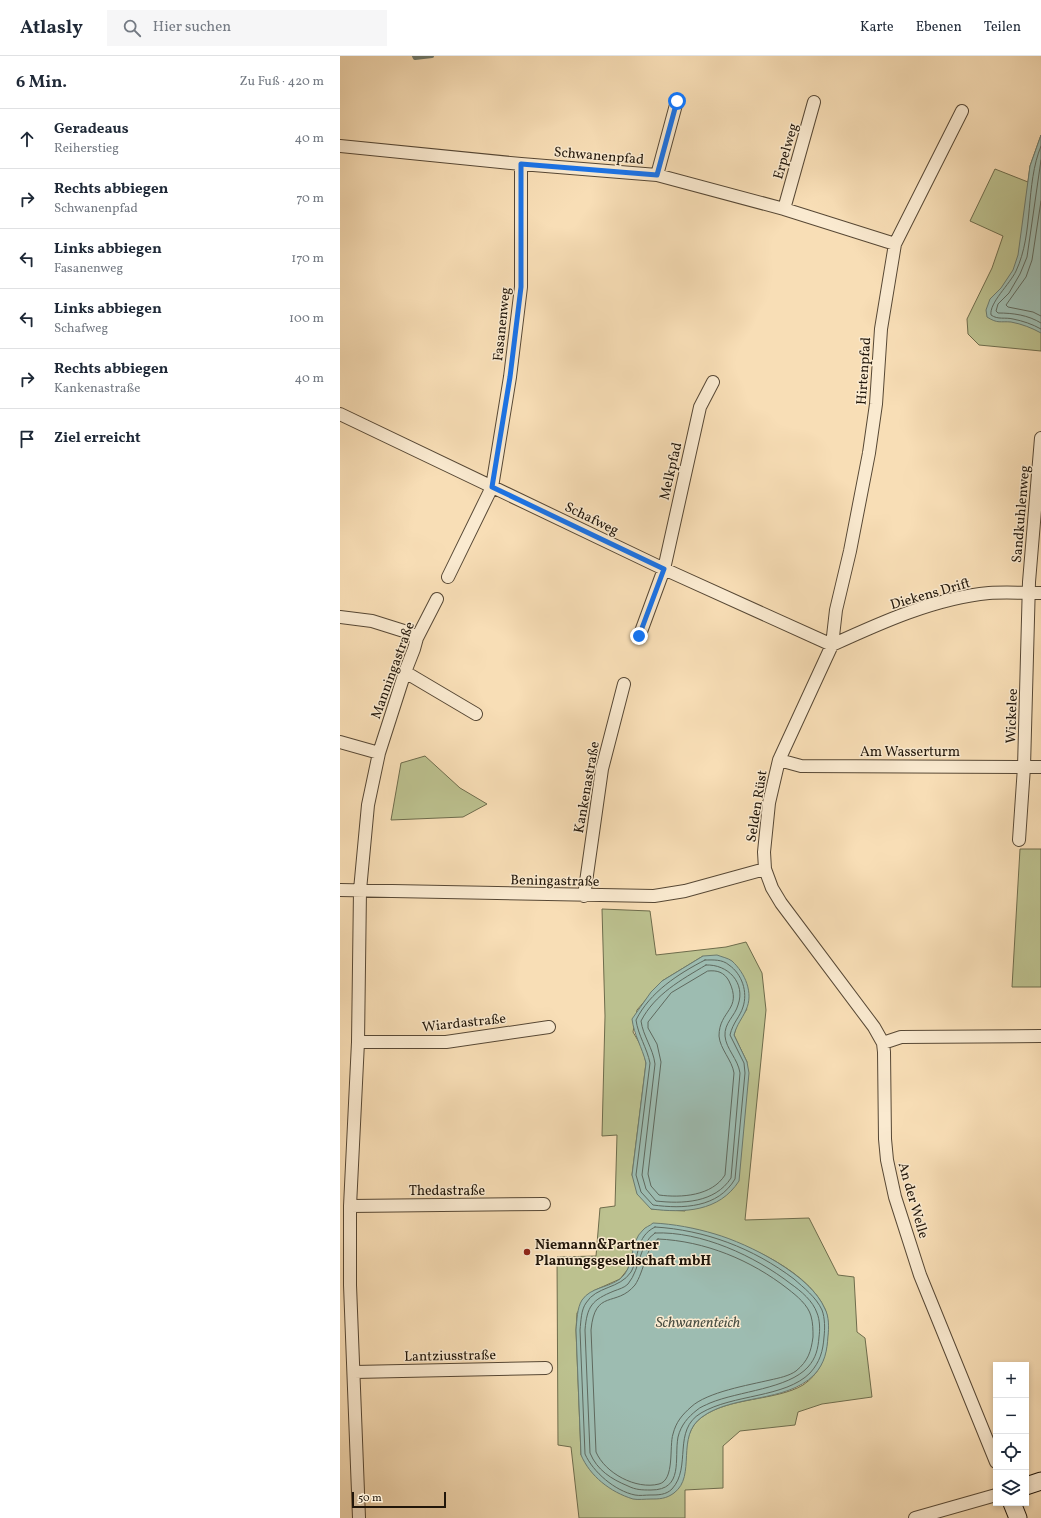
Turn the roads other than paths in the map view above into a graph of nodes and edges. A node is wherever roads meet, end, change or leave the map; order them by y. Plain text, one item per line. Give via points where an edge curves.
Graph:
1 (677, 101) dead end
2 (814, 102) dead end
3 (962, 111) dead end
4 (340, 146) edge
5 (521, 164) junction
6 (657, 175) junction
7 (784, 209) junction
8 (895, 244) junction
9 (713, 382) dead end
10 (340, 414) edge
11 (1041, 438) edge
12 (492, 487) junction
13 (664, 569) junction
14 (448, 577) dead end
15 (1028, 593) junction
16 (1041, 593) edge
17 (437, 599) dead end
18 (340, 617) edge
19 (639, 636) dead end
20 (417, 638) junction
21 (832, 645) junction
22 (405, 672) junction
23 (624, 684) dead end
24 (476, 714) dead end
25 (340, 742) edge
26 (379, 753) junction
27 (780, 760) junction
28 (1024, 766) junction
29 (1041, 767) edge
30 (1019, 840) dead end
31 (765, 870) junction
32 (340, 890) edge
33 (360, 890) junction
34 (584, 896) junction
35 (549, 1027) dead end
36 (1041, 1036) edge
37 (358, 1042) junction
38 (883, 1043) junction
39 (544, 1204) dead end
40 (350, 1206) junction
41 (345, 1285) edge
42 (546, 1368) dead end
43 (354, 1372) junction
44 (993, 1455) edge
45 (1041, 1481) edge
46 (1029, 1485) edge
47 (993, 1496) edge
48 (1013, 1506) edge
49 (359, 1518) edge
50 (915, 1518) edge
51 (1018, 1518) edge

1 - 6 street
2 - 7 street, Erpelweg
3 - 8 street, Hirtenpfad
4 - 5 street, Schwanenpfad
5 - 6 street, Schwanenpfad
5 - 12 street, Fasanenweg via 521,287 510,377
6 - 7 street, Schwanenpfad
7 - 8 street, Schwanenpfad
8 - 21 street, Hirtenpfad via 883,315 876,404 869,453 836,610
9 - 13 street, Melkpfad via 700,407
10 - 12 street, Schafweg
11 - 15 street, Sandkuhlenweg
12 - 13 street, Schafweg
12 - 14 street
13 - 19 street
13 - 21 street, Schafweg
15 - 16 street, Diekens Drift
15 - 21 street, Diekens Drift via 988,593 951,600 907,613
15 - 28 street, Wickelee
17 - 20 street, Manningastraße
18 - 20 street via 372,621 407,632
20 - 22 street, Manningastraße
21 - 27 street, Selden Rüst
22 - 24 street
22 - 26 street, Manningastraße
23 - 34 street, Kankenastraße via 602,769
25 - 26 street
26 - 33 street, Manningastraße via 368,805
27 - 28 street, Am Wasserturm via 800,766
27 - 31 street, Selden Rüst via 769,803 764,852
28 - 29 street, Am Wasserturm
28 - 30 street, Wickelee
31 - 34 street, Beningastraße via 685,891 654,896
31 - 38 street, Selden Rüst via 781,903 874,1027
32 - 33 street, Beningastraße
33 - 34 street, Beningastraße
33 - 37 street, Manningastraße
35 - 37 street, Wiardastraße via 446,1042
36 - 38 street via 902,1037
37 - 40 street, Manningastraße
38 - 44 street, An der Welle via 885,1139 892,1185 920,1275
39 - 40 street, Thedastraße
40 - 41 street, Manningastraße
41 - 43 street, Manningastraße
42 - 43 street, Lantziusstraße
43 - 49 street, Manningastraße
45 - 46 main road
47 - 50 street
48 - 51 main road

